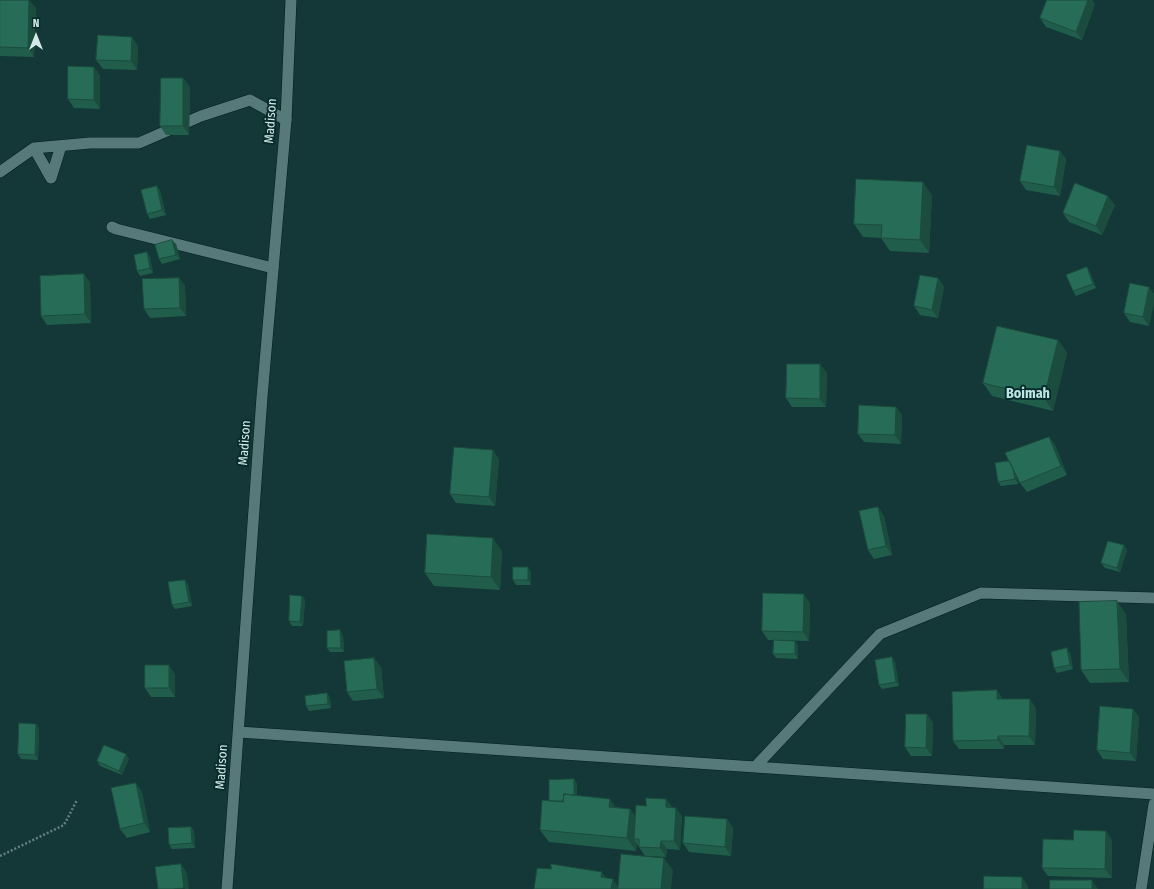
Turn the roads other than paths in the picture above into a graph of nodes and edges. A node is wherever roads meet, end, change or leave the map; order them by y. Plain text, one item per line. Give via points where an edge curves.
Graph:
1 (291, 0) edge
2 (286, 120) junction
3 (61, 146) junction
4 (34, 148) junction
5 (0, 172) edge
6 (112, 227) dead end
7 (274, 268) junction
8 (1154, 598) edge
9 (239, 732) junction
10 (756, 767) junction
11 (1154, 794) edge
12 (1154, 804) edge
13 (227, 889) edge
14 (1141, 889) edge

1 - 2 street, Madison
2 - 3 street via 250,100 201,116 139,143
2 - 7 street, Madison
3 - 4 street
3 - 4 street via 51,178
4 - 5 street
6 - 7 street
7 - 9 street, Madison via 262,397
8 - 10 street via 981,593 880,634
9 - 10 street
9 - 13 street, Madison
10 - 11 street
12 - 14 street

